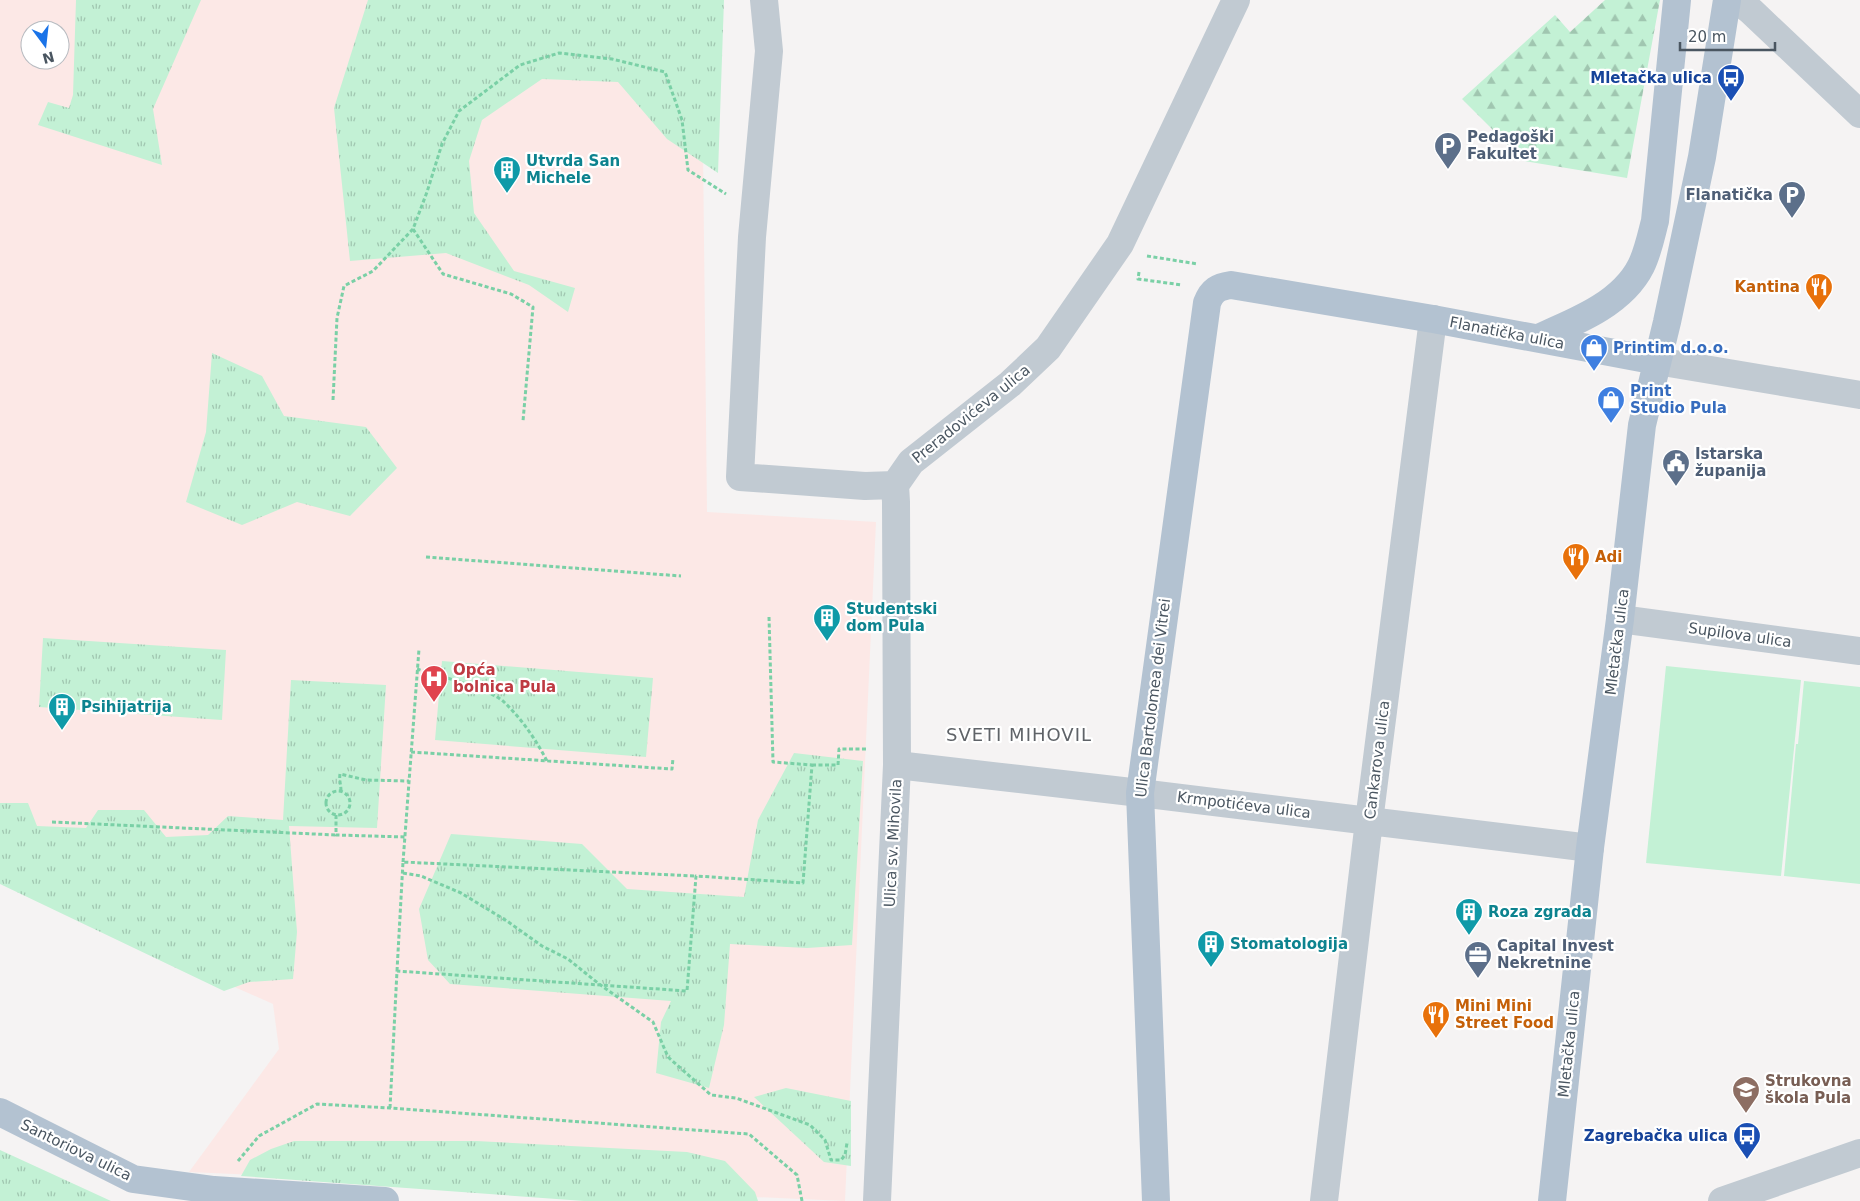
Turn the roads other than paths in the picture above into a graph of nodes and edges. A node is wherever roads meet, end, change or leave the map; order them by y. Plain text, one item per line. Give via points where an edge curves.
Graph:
1 (1236, 0) edge
2 (1677, 0) edge
3 (1728, 0) edge
4 (1737, 0) edge
5 (766, 5) edge
6 (1860, 114) edge
7 (1214, 290) joint
8 (1433, 319) junction
9 (1538, 338) junction
10 (1656, 361) junction
11 (1860, 395) edge
12 (895, 485) junction
13 (1620, 618) junction
14 (1860, 651) edge
15 (897, 765) junction
16 (1140, 793) junction
17 (1369, 821) junction
18 (1590, 848) junction
19 (0, 1112) edge
20 (1860, 1153) edge
21 (213, 1195) edge
22 (385, 1201) edge
23 (877, 1201) edge
24 (1156, 1201) edge
25 (1324, 1201) edge
26 (1552, 1201) edge
27 (1722, 1201) edge

1 - 12 street, Preradovićeva ulica via 1110,261 1048,348 1010,384 911,462
2 - 9 main road via 1655,221 1646,254 1626,285 1598,310
3 - 10 main road, Mletačka ulica via 1702,157
4 - 6 street
5 - 12 street via 769,51 752,237 740,477 865,486
7 - 8 main road, Flanatička ulica via 1231,285
7 - 16 main road, Ulica Bartolomea dei Vitrei via 1207,304
8 - 9 main road, Flanatička ulica
8 - 17 street, Cankarova ulica
9 - 10 main road, Flanatička ulica
10 - 11 street, Flanatička ulica
10 - 13 main road, Mletačka ulica via 1642,425
12 - 15 street, Ulica sv. Mihovila
13 - 14 street, Supilova ulica
13 - 18 main road, Mletačka ulica
15 - 16 street, Krmpotićeva ulica
15 - 23 street, Ulica sv. Mihovila
16 - 17 street, Krmpotićeva ulica
16 - 24 main road, Ulica Bartolomea dei Vitrei
17 - 18 street, Krmpotićeva ulica
17 - 25 street, Cankarova ulica
18 - 26 main road, Mletačka ulica
19 - 21 main road, Santoriova ulica via 133,1179
20 - 27 street
21 - 22 main road

